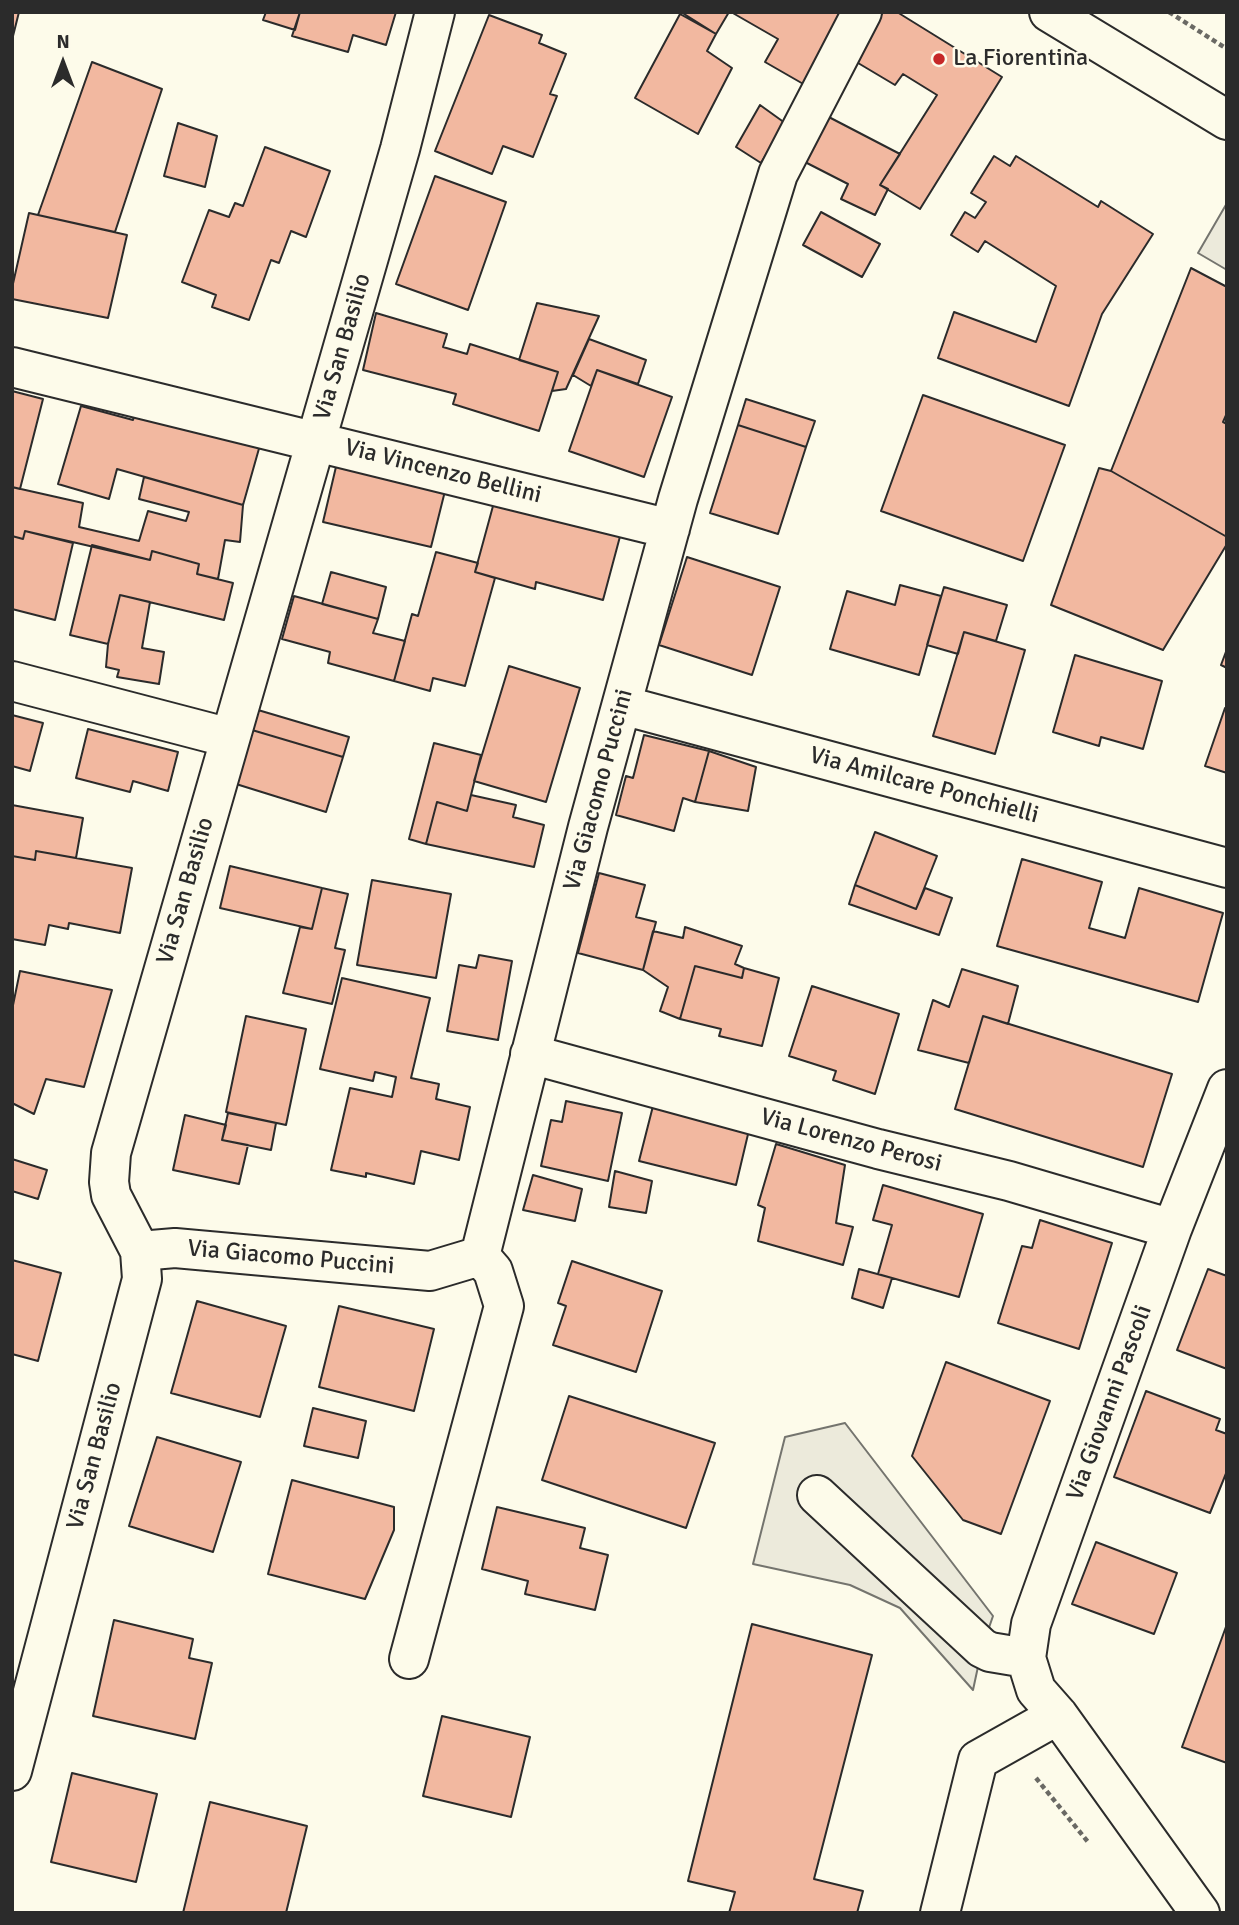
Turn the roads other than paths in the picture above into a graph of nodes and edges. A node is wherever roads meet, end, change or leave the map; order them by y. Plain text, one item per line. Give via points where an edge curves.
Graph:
1 (435, 12) edge
2 (862, 12) edge
3 (1049, 12) edge
4 (1227, 120) edge
5 (12, 367) edge
6 (316, 440) junction
7 (670, 529) junction
8 (12, 681) edge
9 (622, 705) junction
10 (230, 738) junction
11 (1227, 868) edge
12 (530, 1054) junction
13 (1227, 1089) edge
14 (1172, 1229) junction
15 (140, 1251) junction
16 (480, 1256) junction
17 (817, 1495) dead end
18 (1026, 1658) junction
19 (409, 1659) dead end
20 (1058, 1715) junction
21 (12, 1771) edge
22 (940, 1913) edge
23 (1200, 1913) edge

1 - 6 street, Via San Basilio
2 - 7 street, Via Giacomo Puccini via 778,174
3 - 4 street
5 - 6 street, Via Vincenzo Bellini
6 - 7 street, Via Vincenzo Bellini
6 - 10 street, Via San Basilio
7 - 9 street, Via Giacomo Puccini
8 - 10 street
9 - 11 street, Via Amilcare Ponchielli
9 - 12 street, Via Giacomo Puccini
10 - 15 street, Via San Basilio via 111,1153 111,1195
12 - 14 street, Via Lorenzo Perosi
12 - 16 street, Via Giacomo Puccini
13 - 14 street, Via Giovanni Pascoli
14 - 18 street, Via Giovanni Pascoli via 1031,1624
15 - 16 street, Via Giacomo Puccini via 175,1248 430,1270
15 - 21 street, Via San Basilio via 142,1279
16 - 19 street via 493,1271 504,1306
17 - 18 street via 982,1648
18 - 20 street, Via Giovanni Pascoli via 1036,1690
20 - 22 street via 978,1760
20 - 23 street, Via Giovanni Pascoli

